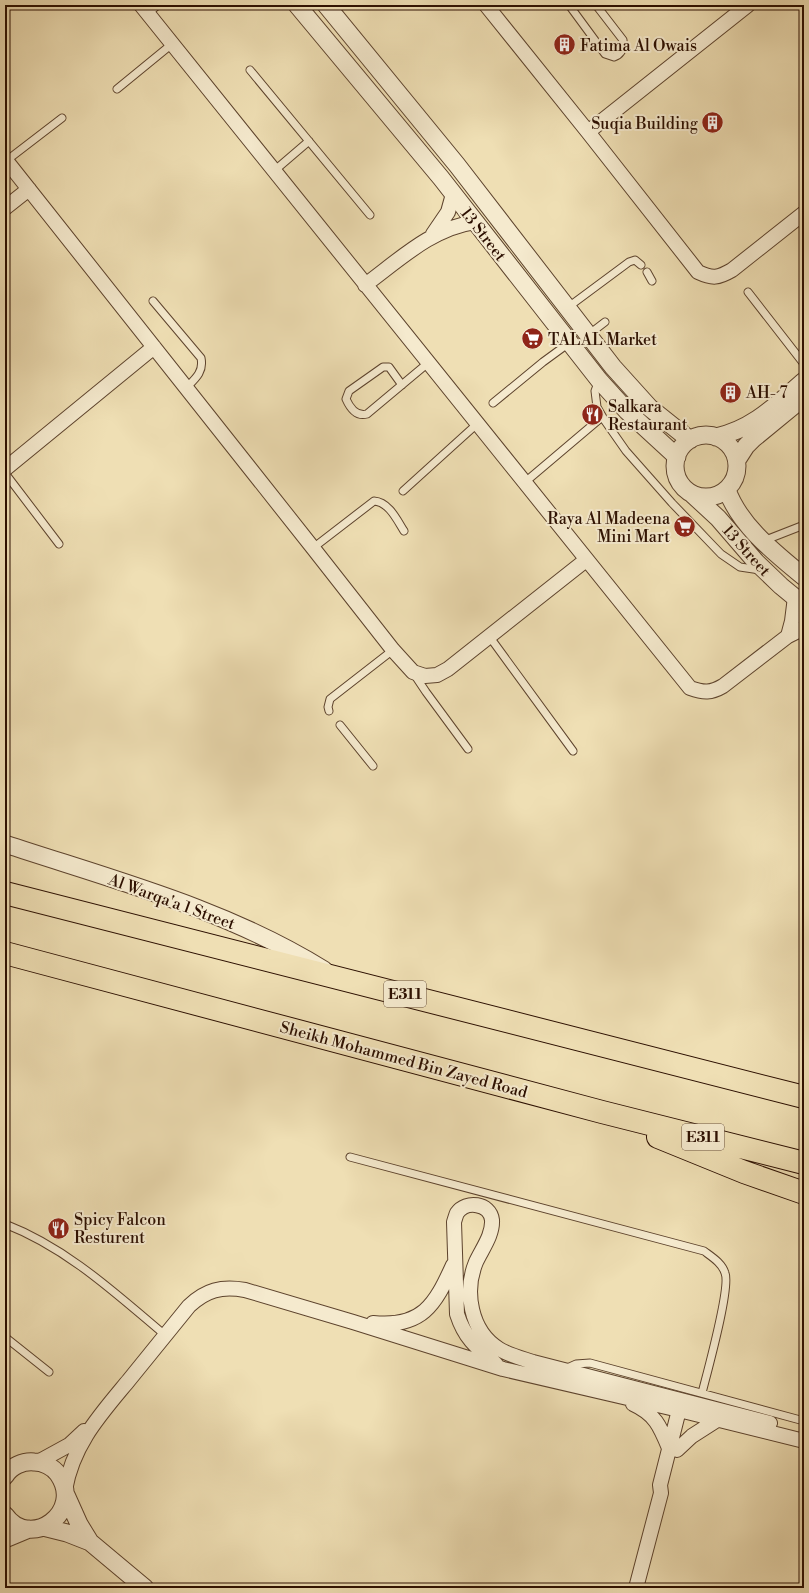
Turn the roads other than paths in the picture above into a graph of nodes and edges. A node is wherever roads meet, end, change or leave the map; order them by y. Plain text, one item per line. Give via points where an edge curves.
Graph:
1 (297, 5) edge
2 (326, 5) edge
3 (487, 5) edge
4 (569, 5) edge
5 (596, 5) edge
6 (748, 5) edge
7 (149, 8) edge
8 (172, 44) junction
9 (250, 70) dead end
10 (117, 89) dead end
11 (62, 118) dead end
12 (588, 132) junction
13 (309, 141) junction
14 (6, 160) edge
15 (274, 171) junction
16 (29, 189) junction
17 (453, 194) junction
18 (5, 208) edge
19 (804, 213) edge
20 (370, 215) dead end
21 (475, 222) junction
22 (432, 236) junction
23 (641, 265) dead end
24 (647, 272) dead end
25 (652, 281) dead end
26 (365, 285) junction
27 (748, 292) dead end
28 (153, 301) dead end
29 (567, 309) junction
30 (605, 322) dead end
31 (588, 335) junction
32 (569, 343) junction
33 (154, 347) junction
34 (428, 363) junction
35 (804, 364) edge
36 (599, 380) junction
37 (804, 381) edge
38 (402, 385) junction
39 (186, 388) junction
40 (802, 401) edge
41 (493, 403) dead end
42 (602, 417) junction
43 (477, 424) junction
44 (716, 437) junction
45 (690, 440) junction
46 (677, 457) junction
47 (737, 460) junction
48 (5, 469) edge
49 (5, 473) edge
50 (524, 483) junction
51 (727, 490) junction
52 (403, 491) dead end
53 (692, 494) junction
54 (804, 525) edge
55 (404, 531) dead end
56 (763, 541) junction
57 (59, 544) dead end
58 (314, 548) junction
59 (586, 560) junction
60 (764, 570) junction
61 (804, 578) edge
62 (799, 601) edge
63 (804, 628) edge
64 (489, 636) junction
65 (788, 636) junction
66 (393, 650) junction
67 (413, 672) junction
68 (329, 711) dead end
69 (340, 725) dead end
70 (468, 748) dead end
71 (573, 750) dead end
72 (372, 766) dead end
73 (5, 844) edge
74 (5, 893) edge
75 (5, 954) edge
76 (332, 976) junction
77 (804, 1097) edge
78 (602, 1112) junction
79 (350, 1156) dead end
80 (804, 1163) edge
81 (804, 1193) edge
82 (5, 1224) edge
83 (454, 1260) junction
84 (353, 1322) junction
85 (165, 1335) junction
86 (5, 1337) edge
87 (503, 1369) junction
88 (564, 1369) junction
89 (49, 1372) dead end
90 (606, 1394) junction
91 (688, 1403) junction
92 (717, 1420) junction
93 (804, 1421) edge
94 (95, 1422) junction
95 (804, 1432) edge
96 (804, 1441) edge
97 (673, 1449) junction
98 (5, 1459) edge
99 (32, 1462) junction
100 (5, 1476) edge
101 (66, 1492) junction
102 (5, 1515) edge
103 (36, 1528) junction
104 (5, 1539) edge
105 (90, 1542) junction
106 (145, 1588) edge
107 (636, 1588) edge

1 - 17 street, 13 Street
2 - 29 street, 13 Street via 457,165
3 - 12 street
4 - 5 lane via 605,54 614,57 619,55 624,45 623,40
6 - 12 street
7 - 8 street
8 - 10 lane
8 - 15 street
9 - 13 lane
11 - 14 lane
12 - 19 street via 698,272 709,277 722,276 732,270
13 - 15 lane
13 - 20 lane
14 - 16 street
15 - 26 street
16 - 18 street
16 - 33 street
17 - 21 street, 13 Street
17 - 22 street via 448,212
21 - 22 street via 452,226
21 - 32 street, 13 Street
22 - 26 street
23 - 29 lane via 635,260 629,262
24 - 25 lane
26 - 34 street
27 - 35 lane
28 - 39 lane via 201,358 201,371
29 - 31 street, 13 Street
30 - 31 lane
31 - 45 street, 13 Street via 637,395
32 - 36 street, 13 Street
32 - 41 lane
33 - 39 street
33 - 48 street
34 - 38 lane
34 - 43 street
36 - 42 lane via 595,391
36 - 46 street, 13 Street via 627,411
37 - 44 street via 752,424 736,432
38 - 38 lane via 389,367 383,367 349,391 346,399 355,412 364,415
39 - 58 street
40 - 47 street via 753,439
42 - 50 lane
42 - 60 lane via 626,450 711,545 733,563 748,569
43 - 50 street
43 - 52 lane
44 - 45 street via 703,436
44 - 47 street via 729,446
45 - 46 street
46 - 53 street via 678,478
47 - 51 street via 736,473
49 - 57 lane
50 - 59 street
51 - 53 street via 710,497
51 - 56 street, 13 Street via 741,518
53 - 60 street, 13 Street via 718,518
54 - 56 lane
55 - 58 lane via 385,504 374,501
56 - 61 street, 13 Street
58 - 66 street
59 - 64 street
59 - 65 street via 690,688 701,692 713,692
60 - 62 street, 13 Street
62 - 65 street
63 - 65 street
64 - 67 street via 437,675 424,676
64 - 71 lane
66 - 67 street
66 - 68 lane via 330,698
67 - 70 lane
69 - 72 lane
73 - 76 street, Al Warqa'a 1 Street via 218,916 277,943
74 - 76 highway, E311
75 - 78 highway, Sheikh Mohammed Bin Zayed Road / E311
76 - 77 highway, E311
78 - 80 highway, Sheikh Mohammed Bin Zayed Road / E311
78 - 81 highway via 696,1153
79 - 91 lane via 704,1251 717,1261 726,1273 726,1291
82 - 85 lane via 39,1239 74,1261
83 - 84 street via 436,1300 424,1312 410,1320 394,1324
83 - 87 street via 457,1314 461,1328 469,1341
83 - 88 street via 454,1222 457,1213 471,1204 480,1205 492,1217 492,1226 470,1281 474,1319 484,1335 498,1348 515,1356
84 - 85 street via 245,1290 221,1288 198,1298
84 - 87 street
85 - 94 street
86 - 89 lane
87 - 90 street
88 - 91 street
88 - 91 lane via 576,1364 590,1363
90 - 91 street
90 - 97 street via 633,1404 652,1415
91 - 92 street
91 - 93 lane
91 - 95 street
91 - 97 street
92 - 96 street
92 - 97 street
94 - 99 street via 68,1445
94 - 101 street via 72,1461
97 - 107 street via 666,1487 661,1493
98 - 99 street
99 - 100 street via 15,1466
99 - 101 street via 48,1465 56,1472
101 - 103 street via 60,1515 52,1523
101 - 105 street via 79,1524
102 - 103 street via 13,1524
103 - 104 street
103 - 105 street via 67,1533
105 - 106 street

